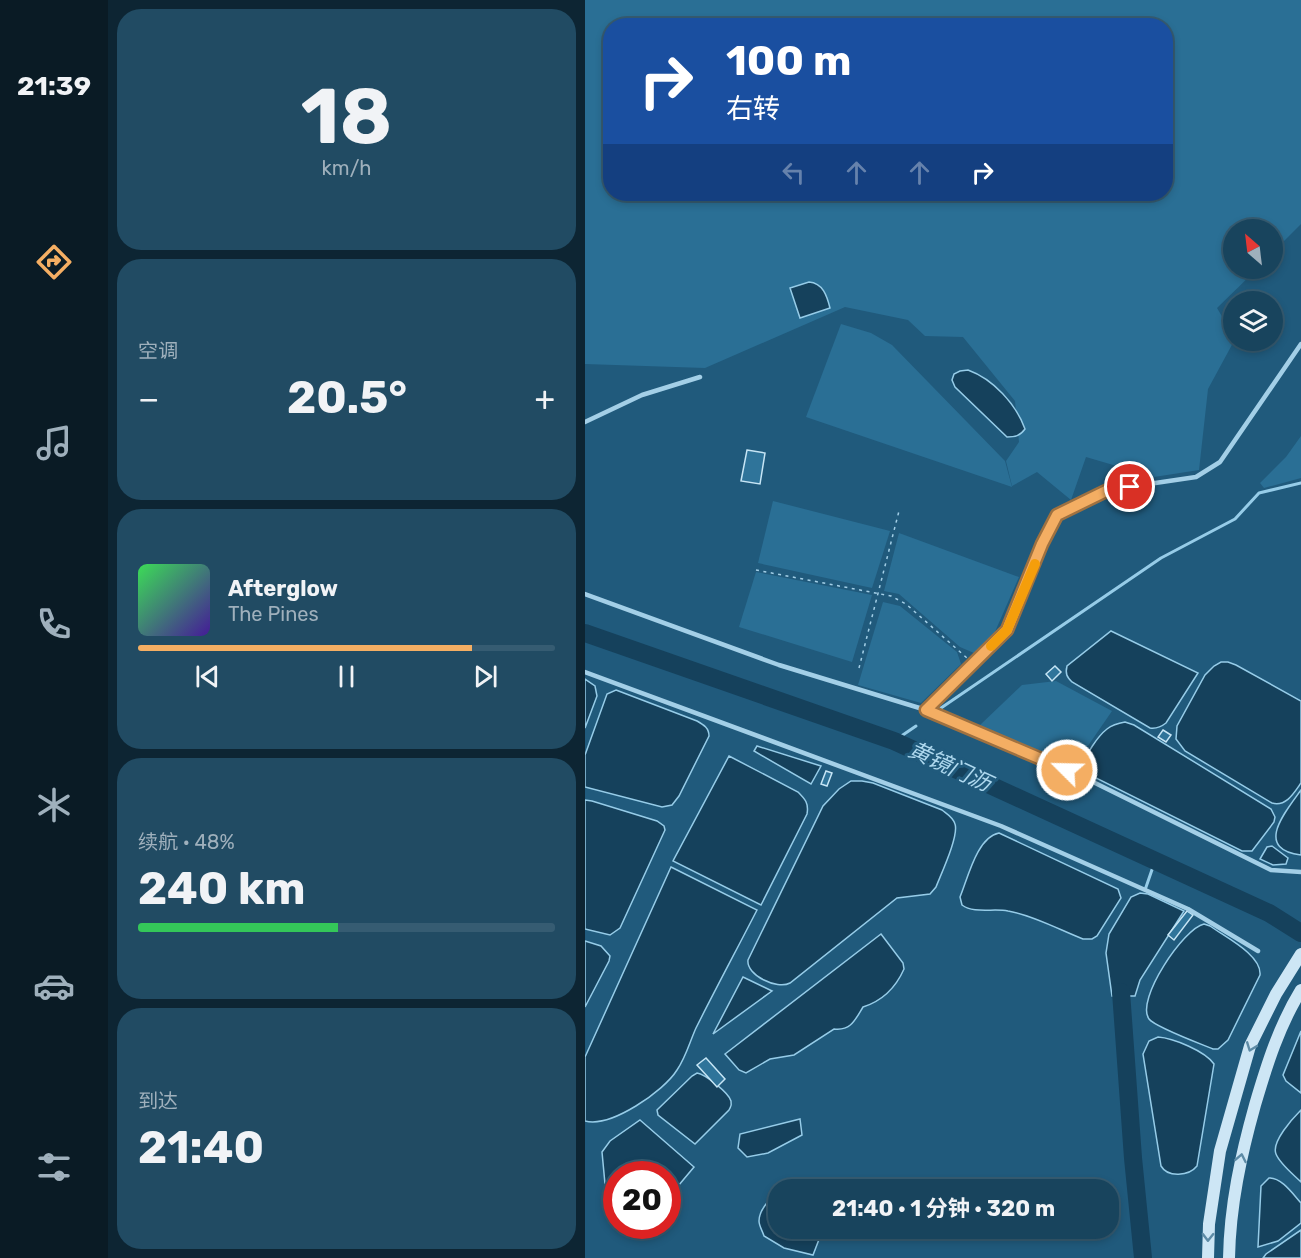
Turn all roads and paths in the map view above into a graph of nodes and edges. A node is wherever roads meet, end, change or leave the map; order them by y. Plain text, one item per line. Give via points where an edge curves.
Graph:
1 (1301, 344) edge
2 (700, 377) dead end
3 (585, 422) edge
4 (899, 511) dead end
5 (756, 570) dead end
6 (878, 593) junction
7 (585, 594) edge
8 (970, 661) dead end
9 (859, 668) dead end
10 (585, 672) edge
11 (926, 710) junction
12 (1301, 872) edge
13 (1258, 951) dead end
14 (1301, 954) edge
15 (1301, 990) edge
16 (1208, 1258) edge
17 (1229, 1258) edge

1 - 11 lane via 1219,462 1196,477 1108,490 1057,515 1007,630
2 - 3 lane via 642,395
4 - 6 path
5 - 6 path
6 - 8 path via 906,604
6 - 9 path
7 - 11 lane via 779,665
10 - 13 lane via 1001,826 1188,909
11 - 12 lane via 1087,779 1271,870
14 -> 16 main road via 1250,1046 1220,1151
17 -> 15 main road via 1241,1156 1270,1053

